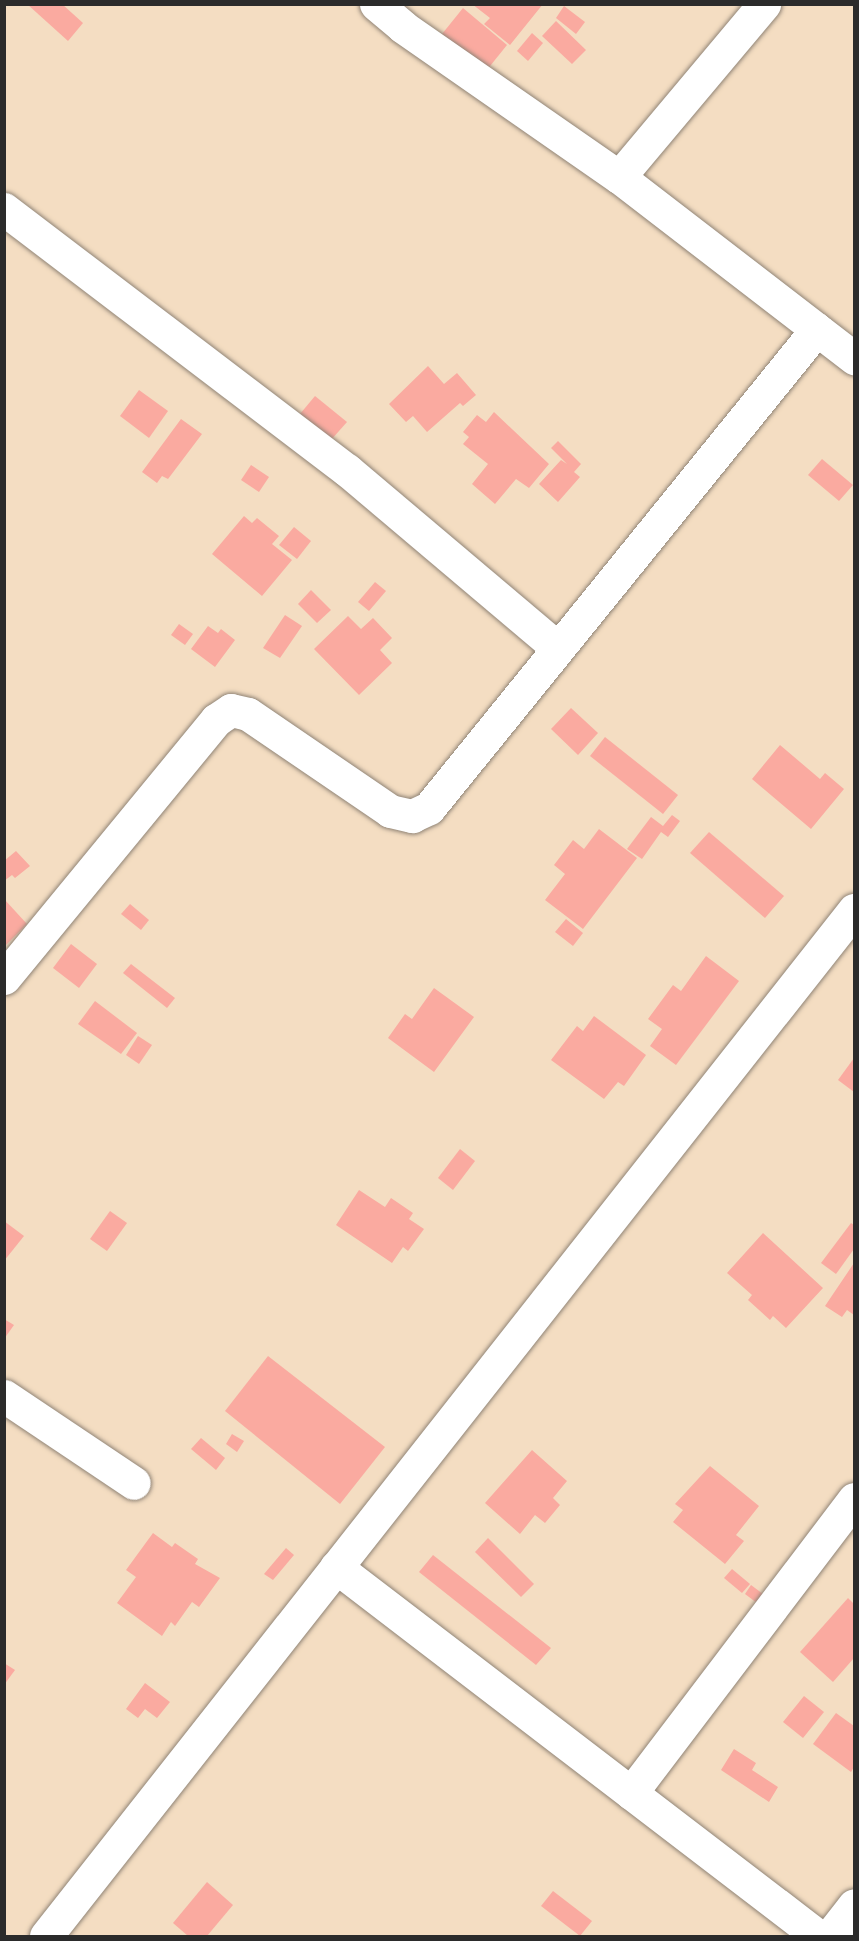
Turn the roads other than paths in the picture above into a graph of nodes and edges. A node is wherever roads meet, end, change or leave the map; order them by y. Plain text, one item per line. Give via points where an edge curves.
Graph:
1 (376, 4) edge
2 (764, 4) edge
3 (619, 177) junction
4 (4, 209) edge
5 (817, 328) junction
6 (855, 358) edge
7 (558, 648) junction
8 (855, 910) edge
9 (4, 978) edge
10 (4, 1396) edge
11 (134, 1483) dead end
12 (855, 1499) edge
13 (336, 1568) junction
14 (631, 1793) junction
15 (855, 1905) edge
16 (46, 1936) edge
17 (818, 1936) edge
18 (830, 1936) edge

1 - 3 street via 403,27
2 - 3 street
3 - 5 street
4 - 7 street via 347,470
5 - 6 street
5 - 7 street
7 - 9 street via 429,808 412,816 390,811 248,714 231,710 216,720
8 - 13 street
10 - 11 street
12 - 14 street
13 - 14 street
13 - 16 street
14 - 17 street
15 - 18 street

